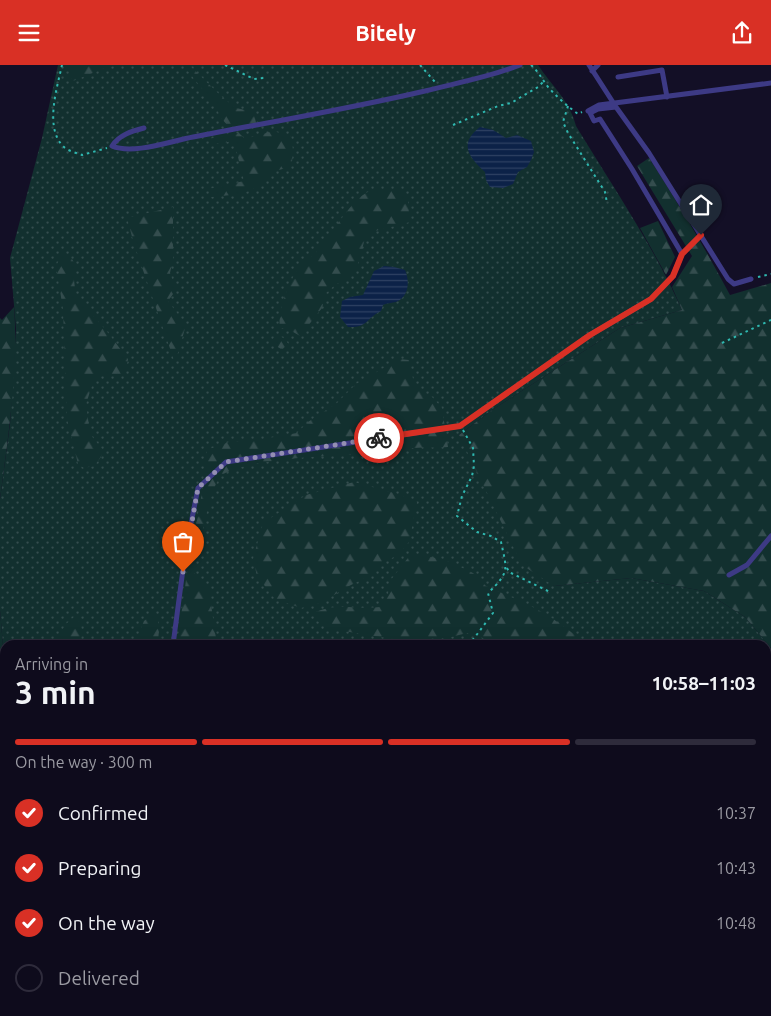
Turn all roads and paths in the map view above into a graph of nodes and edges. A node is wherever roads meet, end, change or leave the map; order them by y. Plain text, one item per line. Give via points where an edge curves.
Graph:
1 (62, 65) edge
2 (225, 65) edge
3 (420, 65) edge
4 (520, 65) edge
5 (531, 65) edge
6 (589, 65) edge
7 (598, 65) edge
8 (662, 68) edge
9 (592, 71) junction
10 (618, 77) dead end
11 (264, 78) dead end
12 (544, 81) junction
13 (771, 83) edge
14 (440, 87) junction
15 (667, 97) junction
16 (615, 105) junction
17 (568, 107) junction
18 (588, 111) joint
19 (453, 125) dead end
20 (144, 128) dead end
21 (112, 146) junction
22 (607, 203) dead end
23 (701, 235) junction
24 (682, 254) junction
25 (771, 274) edge
26 (750, 279) joint
27 (771, 320) edge
28 (722, 343) dead end
29 (460, 426) junction
30 (771, 536) edge
31 (506, 567) junction
32 (729, 575) dead end
33 (550, 593) dead end
34 (174, 640) edge
35 (473, 640) edge

1 - 21 path via 53,123 64,147 82,155
2 - 11 path via 254,79
3 - 14 path
4 - 14 lane
5 - 12 path
6 - 9 lane
7 - 9 lane
8 - 10 lane
8 - 15 lane
9 - 16 lane
12 - 17 path
12 - 19 path via 511,103
13 - 15 lane
14 - 21 lane via 149,146 121,150
15 - 16 lane
16 - 18 lane via 598,105
16 - 23 lane
16 - 24 lane via 590,113 594,121 600,119
17 - 18 path via 578,114
17 - 22 path via 564,122 568,133 605,193
20 - 21 lane via 128,132
23 - 24 lane
23 - 26 lane via 728,279 734,284
24 - 29 lane via 673,276 651,299 590,335
25 - 26 path
27 - 28 path
29 - 31 path via 473,448 474,466 457,516 476,532 501,542
29 - 34 lane via 226,462 198,488
30 - 32 lane via 747,565
31 - 33 path via 509,572
31 - 35 path via 506,574 488,593 493,613

